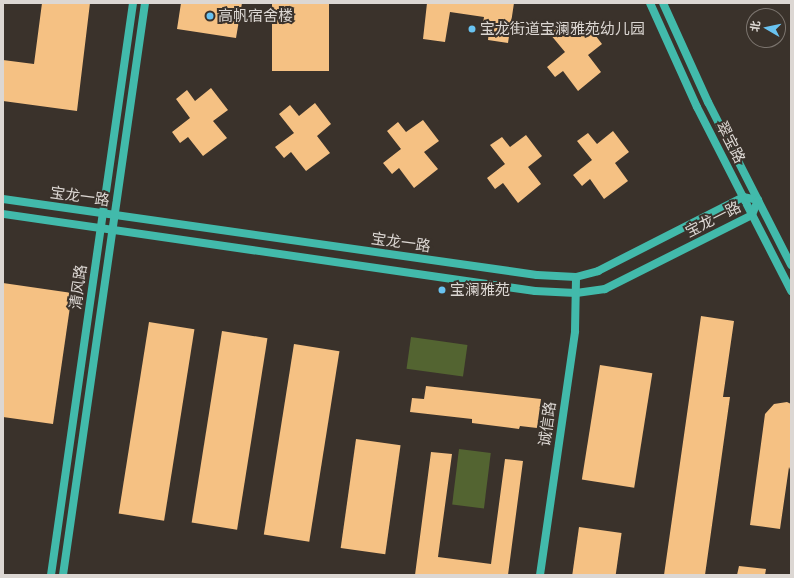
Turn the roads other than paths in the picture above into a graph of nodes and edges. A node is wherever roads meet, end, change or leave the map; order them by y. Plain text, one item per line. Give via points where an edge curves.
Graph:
1 (133, 3) edge
2 (145, 3) edge
3 (650, 3) edge
4 (663, 3) edge
5 (743, 197) junction
6 (3, 199) edge
7 (758, 200) junction
8 (3, 214) edge
9 (103, 214) junction
10 (752, 215) junction
11 (115, 216) junction
12 (101, 228) junction
13 (113, 230) junction
14 (791, 266) edge
15 (576, 277) junction
16 (791, 291) edge
17 (576, 293) junction
18 (51, 575) edge
19 (63, 575) edge
20 (540, 575) edge

1 - 9 street, 清风路
2 - 11 street, 清风路
3 - 5 street, 翠宝路
4 - 7 street, 翠宝路 via 708,102
5 - 7 street, 宝龙一路
5 - 10 street, 翠宝路
5 - 15 street, 宝龙一路 via 598,271
6 - 9 street, 宝龙一路
7 - 10 street, 宝龙一路
7 - 14 street, 翠宝路
8 - 12 street, 宝龙一路
9 - 11 street, 宝龙一路
9 - 12 street, 清风路
10 - 16 street, 翠宝路
10 - 17 street, 宝龙一路 via 605,289
11 - 13 street, 清风路
11 - 15 street, 宝龙一路 via 538,275
12 - 13 street, 宝龙一路
12 - 18 street, 清风路
13 - 17 street, 宝龙一路 via 535,290
13 - 19 street, 清风路
15 - 17 street, 诚信路
17 - 20 street, 诚信路 via 575,331

